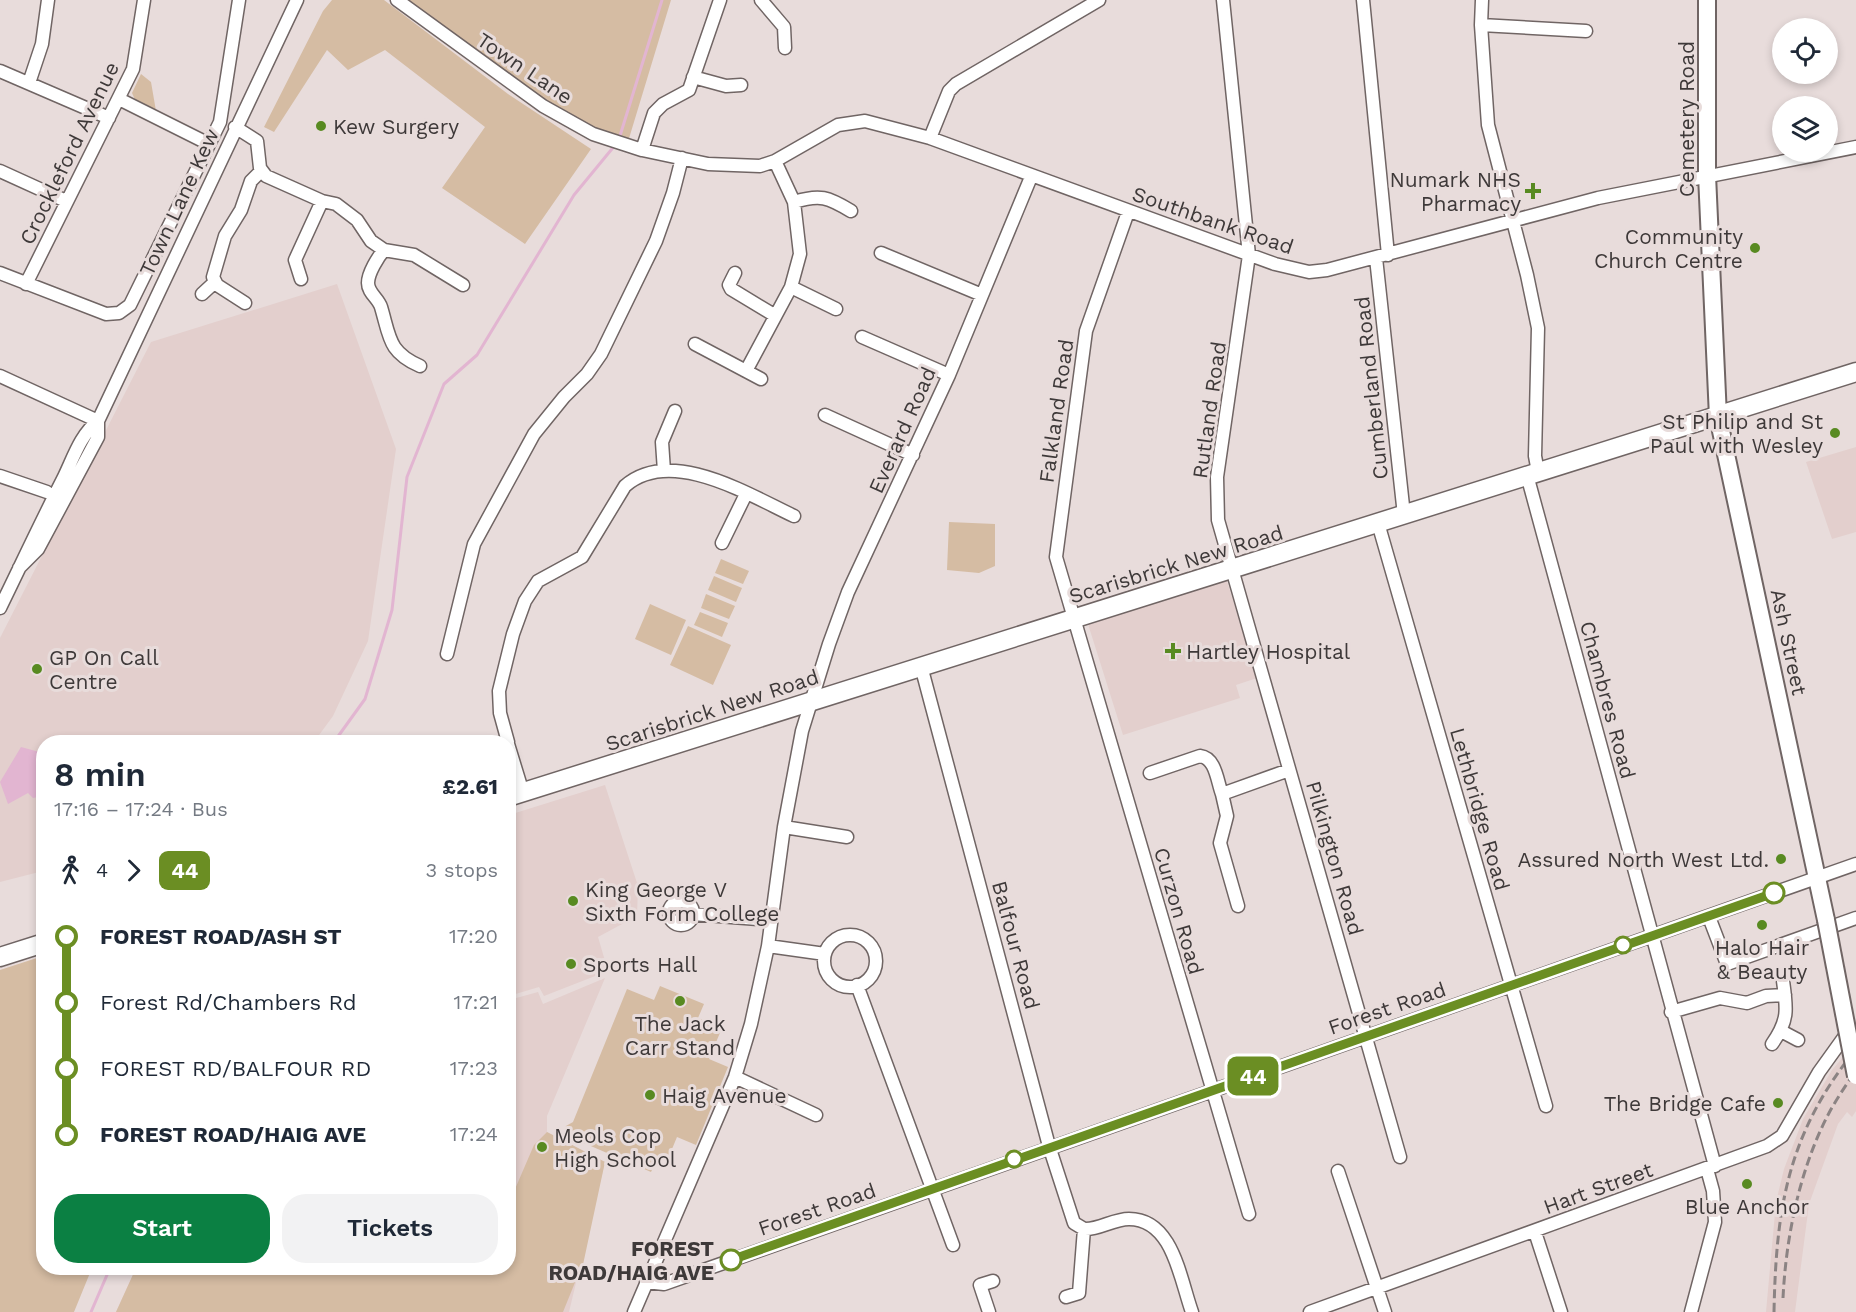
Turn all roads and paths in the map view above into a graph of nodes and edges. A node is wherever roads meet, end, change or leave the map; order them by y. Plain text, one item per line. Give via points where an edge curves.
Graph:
1 (48, 0) edge
2 (144, 0) edge
3 (239, 0) edge
4 (297, 0) edge
5 (397, 0) edge
6 (720, 0) edge
7 (761, 0) edge
8 (1099, 0) edge
9 (1223, 0) edge
10 (1363, 0) edge
11 (1482, 0) edge
12 (1707, 0) edge
13 (1481, 25) junction
14 (1586, 31) dead end
15 (786, 48) dead end
16 (0, 70) edge
17 (693, 77) junction
18 (28, 83) junction
19 (741, 85) dead end
20 (118, 99) junction
21 (109, 118) junction
22 (235, 127) junction
23 (930, 138) junction
24 (209, 144) junction
25 (1856, 147) edge
26 (642, 150) junction
27 (682, 158) junction
28 (775, 161) junction
29 (0, 171) edge
30 (261, 171) junction
31 (1707, 175) junction
32 (1031, 177) junction
33 (66, 201) junction
34 (322, 201) junction
35 (794, 202) junction
36 (851, 211) dead end
37 (1128, 212) junction
38 (1512, 222) junction
39 (384, 250) junction
40 (881, 252) dead end
41 (1249, 255) junction
42 (1382, 256) junction
43 (0, 273) edge
44 (735, 273) dead end
45 (301, 279) dead end
46 (215, 282) junction
47 (26, 284) junction
48 (462, 285) dead end
49 (791, 288) junction
50 (202, 294) dead end
51 (982, 295) junction
52 (246, 303) dead end
53 (836, 309) dead end
54 (774, 315) junction
55 (862, 337) dead end
56 (695, 344) dead end
57 (420, 366) dead end
58 (746, 371) junction
59 (1856, 372) edge
60 (948, 375) junction
61 (0, 376) edge
62 (761, 379) dead end
63 (675, 411) dead end
64 (825, 415) dead end
65 (1718, 417) junction
66 (99, 421) junction
67 (913, 455) junction
68 (664, 471) junction
69 (1533, 473) junction
70 (0, 476) edge
71 (47, 492) dead end
72 (746, 494) junction
73 (1404, 515) junction
74 (794, 516) dead end
75 (1378, 523) junction
76 (722, 543) dead end
77 (1232, 570) junction
78 (0, 608) edge
79 (1073, 619) junction
80 (447, 654) dead end
81 (921, 666) junction
82 (811, 701) junction
83 (506, 735) edge
84 (1289, 770) junction
85 (1150, 773) dead end
86 (1222, 794) junction
87 (516, 795) edge
88 (784, 827) junction
89 (847, 837) dead end
90 (1856, 864) edge
91 (1817, 878) junction
92 (1238, 906) dead end
93 (692, 914) dead end
94 (1709, 916) junction
95 (1856, 918) edge
96 (770, 920) junction
97 (1652, 935) junction
98 (36, 946) edge
99 (768, 946) junction
100 (825, 954) junction
101 (0, 957) edge
102 (1784, 981) dead end
103 (1510, 985) junction
104 (857, 986) junction
105 (1785, 995) junction
106 (1671, 1012) junction
107 (1781, 1031) junction
108 (1847, 1033) junction
109 (1365, 1036) junction
110 (1798, 1040) dead end
111 (1772, 1044) dead end
112 (1856, 1076) edge
113 (735, 1077) junction
114 (1211, 1091) junction
115 (1546, 1106) dead end
116 (816, 1114) dead end
117 (1049, 1146) junction
118 (1400, 1157) dead end
119 (1711, 1168) junction
120 (1338, 1171) dead end
121 (932, 1189) junction
122 (1249, 1214) dead end
123 (1084, 1229) junction
124 (1535, 1232) junction
125 (952, 1245) dead end
126 (993, 1281) dead end
127 (646, 1282) junction
128 (1377, 1288) junction
129 (1066, 1297) dead end
130 (634, 1312) edge
131 (989, 1312) edge
132 (1192, 1312) edge
133 (1310, 1312) edge
134 (1385, 1312) edge
135 (1561, 1312) edge
136 (1691, 1312) edge

1 - 18 street via 42,45
2 - 20 street, Crockleford Avenue via 133,69
3 - 24 street via 220,122
4 - 22 street, Town Lane Kew
5 - 26 street, Town Lane via 543,106 593,134
6 - 17 street
7 - 15 street via 784,27
8 - 23 street via 956,84 949,91
9 - 41 street, Rutland Road
10 - 42 street, Cumberland Road
11 - 13 street, Chambres Road
12 - 31 main road, Cemetery Road
13 - 14 street
13 - 38 street, Chambres Road via 1488,125
16 - 18 street
17 - 19 street via 726,86
17 - 26 street via 688,90 654,113
18 - 21 street
20 - 21 street, Crockleford Avenue
20 - 24 street
21 - 33 street, Crockleford Avenue
22 - 30 street via 254,136 259,144
22 - 66 street, Town Lane Kew
23 - 28 street, Southbank Road via 865,120 853,121 826,131
23 - 32 street, Southbank Road
24 - 47 street via 125,310 106,314
25 - 31 street, Southbank Road
26 - 27 street, Southbank Road
27 - 28 street, Southbank Road via 732,166 760,166
27 - 80 street via 656,240 601,354 534,434 474,544
28 - 35 street
29 - 33 street
30 - 34 street
30 - 46 street via 251,181 242,210 222,242
31 - 38 street, Southbank Road via 1598,198
31 - 65 main road, Cemetery Road
32 - 37 street, Southbank Road
32 - 51 street, Everard Road
33 - 47 street, Crockleford Avenue
34 - 39 street via 336,204 357,220 371,241
34 - 45 street via 295,260
35 - 36 street via 819,196
35 - 49 street via 800,254
37 - 41 street, Southbank Road
37 - 79 street, Falkland Road via 1086,331 1056,557
38 - 42 street, Southbank Road
38 - 69 street, Chambres Road via 1538,328
39 - 48 street via 414,255
39 - 57 street via 368,280 381,308 378,325 404,359
40 - 51 street
41 - 42 street, Southbank Road via 1309,272
41 - 77 street, Rutland Road via 1217,477 1218,520
42 - 73 street, Cumberland Road
43 - 47 street
44 - 54 street via 731,289
46 - 50 street
46 - 52 street
49 - 53 street
49 - 54 street
51 - 60 street, Everard Road
54 - 58 street
55 - 60 street
56 - 58 street
58 - 62 street
59 - 65 highway, Scarisbrick New Road
60 - 67 street, Everard Road
61 - 66 street
63 - 68 street via 662,442
64 - 67 street
65 - 69 highway, Scarisbrick New Road
65 - 91 main road, Ash Street
66 - 78 street, Town Lane Kew via 98,437 38,549 19,568
67 - 82 street, Everard Road via 848,592
68 - 72 street via 700,474
68 - 83 street via 632,480 625,486 582,557 538,581 531,589 513,634 499,691
69 - 73 highway, Scarisbrick New Road
69 - 97 street, Chambres Road
70 - 71 street
72 - 74 street
72 - 76 street
73 - 75 highway, Scarisbrick New Road
75 - 77 highway, Scarisbrick New Road
75 - 103 street, Lethbridge Road
77 - 79 highway, Scarisbrick New Road
77 - 84 street, Pilkington Road
79 - 81 highway, Scarisbrick New Road
79 - 114 street, Curzon Road
81 - 82 highway, Scarisbrick New Road
81 - 117 street, Balfour Road
82 - 87 highway, Scarisbrick New Road
82 - 88 street
84 - 86 street
84 - 109 street, Pilkington Road
85 - 86 street via 1206,757
86 - 92 street via 1227,816 1220,843
88 - 89 street
88 - 96 street
90 - 91 street, Forest Road
91 - 94 street, Forest Road
91 - 108 main road, Ash Street, bridge
93 - 96 street
94 - 95 street via 1727,964
94 - 97 street, Forest Road
96 - 99 street
97 - 103 street, Forest Road
97 - 106 street, Chambres Road
98 - 101 highway
99 - 100 street
99 - 113 street
100 - 104 street via 825,969 835,982
100 - 104 street via 843,936 852,935 868,942 876,958 875,967
102 - 105 street
103 - 109 street, Forest Road
103 - 115 street, Lethbridge Road
104 - 121 street
105 - 106 street via 1747,1003 1720,998
105 - 107 street via 1788,1011
106 - 119 street, Chambres Road
107 - 110 street
107 - 111 street
108 - 112 main road, Ash Street, bridge
108 - 119 street, Hart Street via 1782,1136
109 - 114 street, Forest Road
109 - 118 street, Pilkington Road
113 - 116 street
113 - 127 street
114 - 117 street, Forest Road
114 - 122 street, Curzon Road
117 - 121 street, Forest Road
117 - 123 street, Balfour Road via 1074,1222
119 - 124 street, Hart Street
119 - 136 street, Chambres Road via 1715,1222
120 - 128 street
121 - 125 street
121 - 127 street, Forest Road via 664,1284
123 - 129 street via 1079,1293
123 - 132 street via 1128,1219 1155,1226 1167,1242
124 - 128 street, Hart Street
124 - 135 street
126 - 131 street via 980,1285
127 - 130 street
128 - 133 street, Hart Street
128 - 134 street

